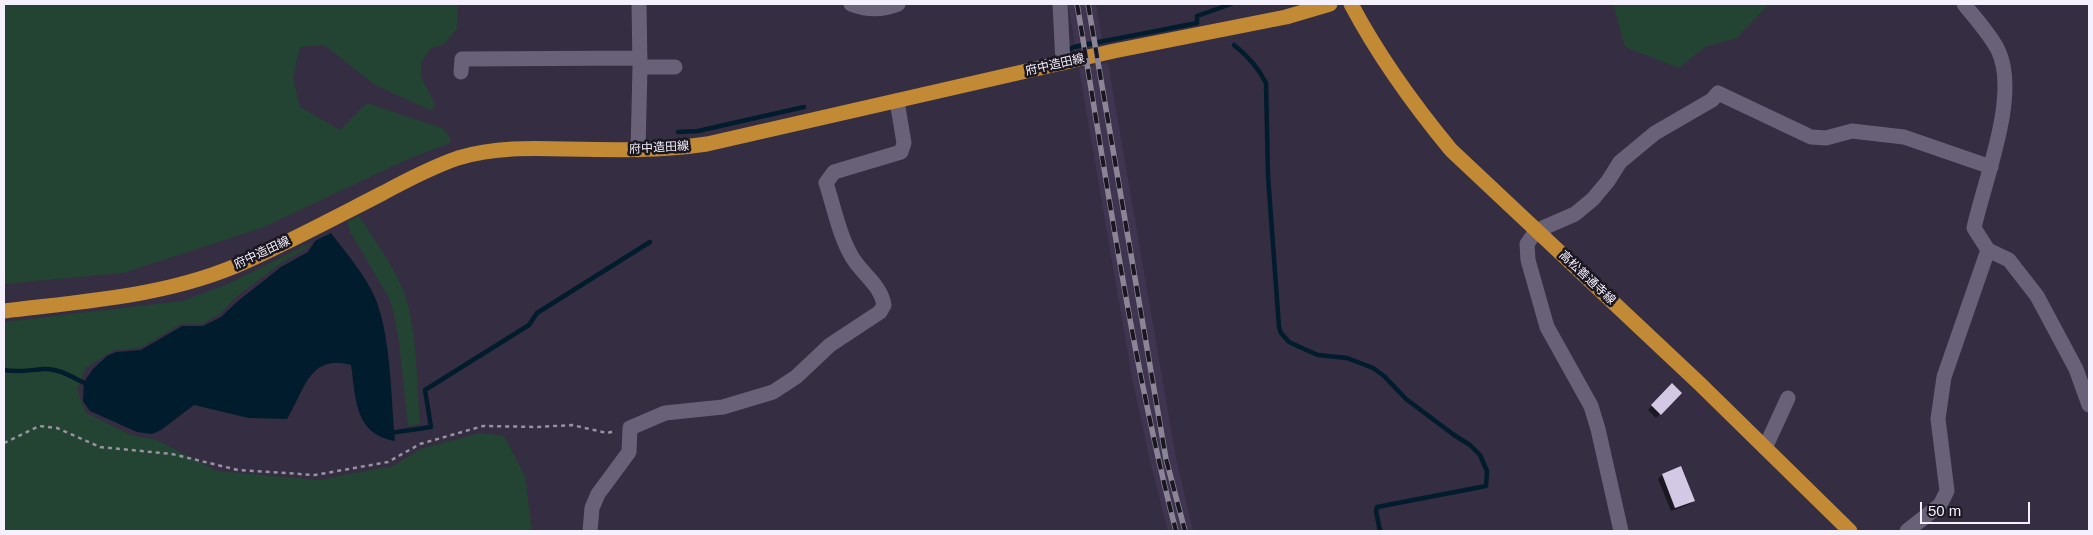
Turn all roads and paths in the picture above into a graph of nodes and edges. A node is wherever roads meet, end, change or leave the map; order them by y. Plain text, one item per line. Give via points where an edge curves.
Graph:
1 (639, 4) edge
2 (851, 4) edge
3 (898, 4) edge
4 (1060, 4) edge
5 (1330, 4) edge
6 (1351, 4) edge
7 (1964, 4) edge
8 (640, 63) junction
9 (1063, 63) junction
10 (675, 67) dead end
11 (462, 72) dead end
12 (897, 101) junction
13 (638, 150) junction
14 (1991, 167) junction
15 (1536, 231) junction
16 (1988, 250) junction
17 (4, 311) edge
18 (1788, 398) dead end
19 (2089, 405) edge
20 (630, 428) junction
21 (4, 443) edge
22 (1765, 448) junction
23 (590, 531) edge
24 (1620, 531) edge
25 (1850, 531) edge
26 (1907, 531) edge

1 - 8 street
2 - 3 street via 889,8
4 - 9 street
5 - 9 main road, 府中造田線 via 1286,17
6 - 15 main road, 高松善通寺線 via 1384,62 1428,121 1452,150
7 - 14 street via 1998,49 2005,70 2006,84
8 - 10 street
8 - 11 street via 462,59
8 - 13 street
9 - 12 main road, 府中造田線
12 - 13 main road, 府中造田線 via 715,142 676,149
12 - 20 street via 904,143 900,152 834,172 826,182 853,258 883,296 884,305 880,312 830,346 796,377 773,392 723,407 664,413
13 - 17 main road, 府中造田線 via 520,148 492,150 459,158 424,172 246,262 188,284 140,294
14 - 15 street via 1904,137 1852,131 1826,138 1811,137 1718,93 1712,100 1655,133 1620,162 1593,199 1575,214
14 - 16 street via 1974,228
15 - 22 main road, 高松善通寺線
15 - 24 street via 1527,244 1528,260 1547,326 1590,406 1598,429
16 - 19 street via 2009,260 2037,296 2076,369
16 - 26 street via 1944,377 1938,419 1947,491 1940,505
18 - 22 street
20 - 21 path via 607,433 572,425 483,426 420,444 388,462 315,475 238,470 172,454 100,447 57,428 39,426
20 - 23 street via 629,452 598,494 592,508
22 - 25 main road, 高松善通寺線

